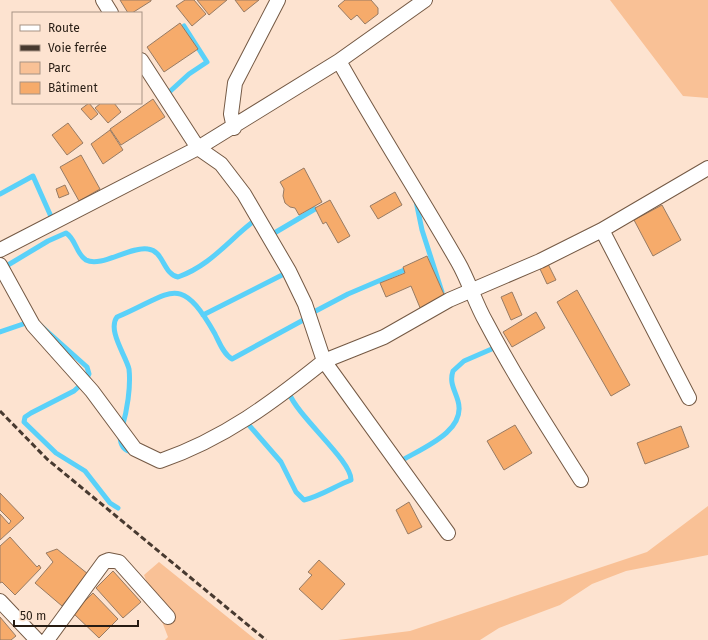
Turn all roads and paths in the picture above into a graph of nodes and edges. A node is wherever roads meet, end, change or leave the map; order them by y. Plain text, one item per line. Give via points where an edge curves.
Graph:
1 (103, 0) edge
2 (278, 0) edge
3 (425, 0) edge
4 (110, 12) edge
5 (339, 61) junction
6 (142, 62) edge
7 (234, 128) junction
8 (198, 148) junction
9 (708, 168) edge
10 (602, 230) junction
11 (0, 250) edge
12 (0, 265) edge
13 (472, 290) junction
14 (324, 361) junction
15 (689, 398) dead end
16 (581, 480) dead end
17 (448, 533) dead end
18 (0, 601) edge
19 (168, 617) dead end
20 (37, 640) edge
21 (47, 640) edge

1 - 4 street
2 - 7 street via 235,83 231,114
3 - 5 street
5 - 7 street
5 - 13 street via 459,263
6 - 8 street
7 - 8 street
8 - 11 street
8 - 14 street via 220,164 244,194 289,271 305,304
9 - 10 street
10 - 13 street via 540,261
10 - 15 street
12 - 14 street via 33,325 75,370 135,450 160,461 184,453 237,426
13 - 14 street via 384,337
13 - 16 street via 484,320 534,408
14 - 17 street
18 - 20 street
19 - 21 street via 119,562 109,560 104,562

